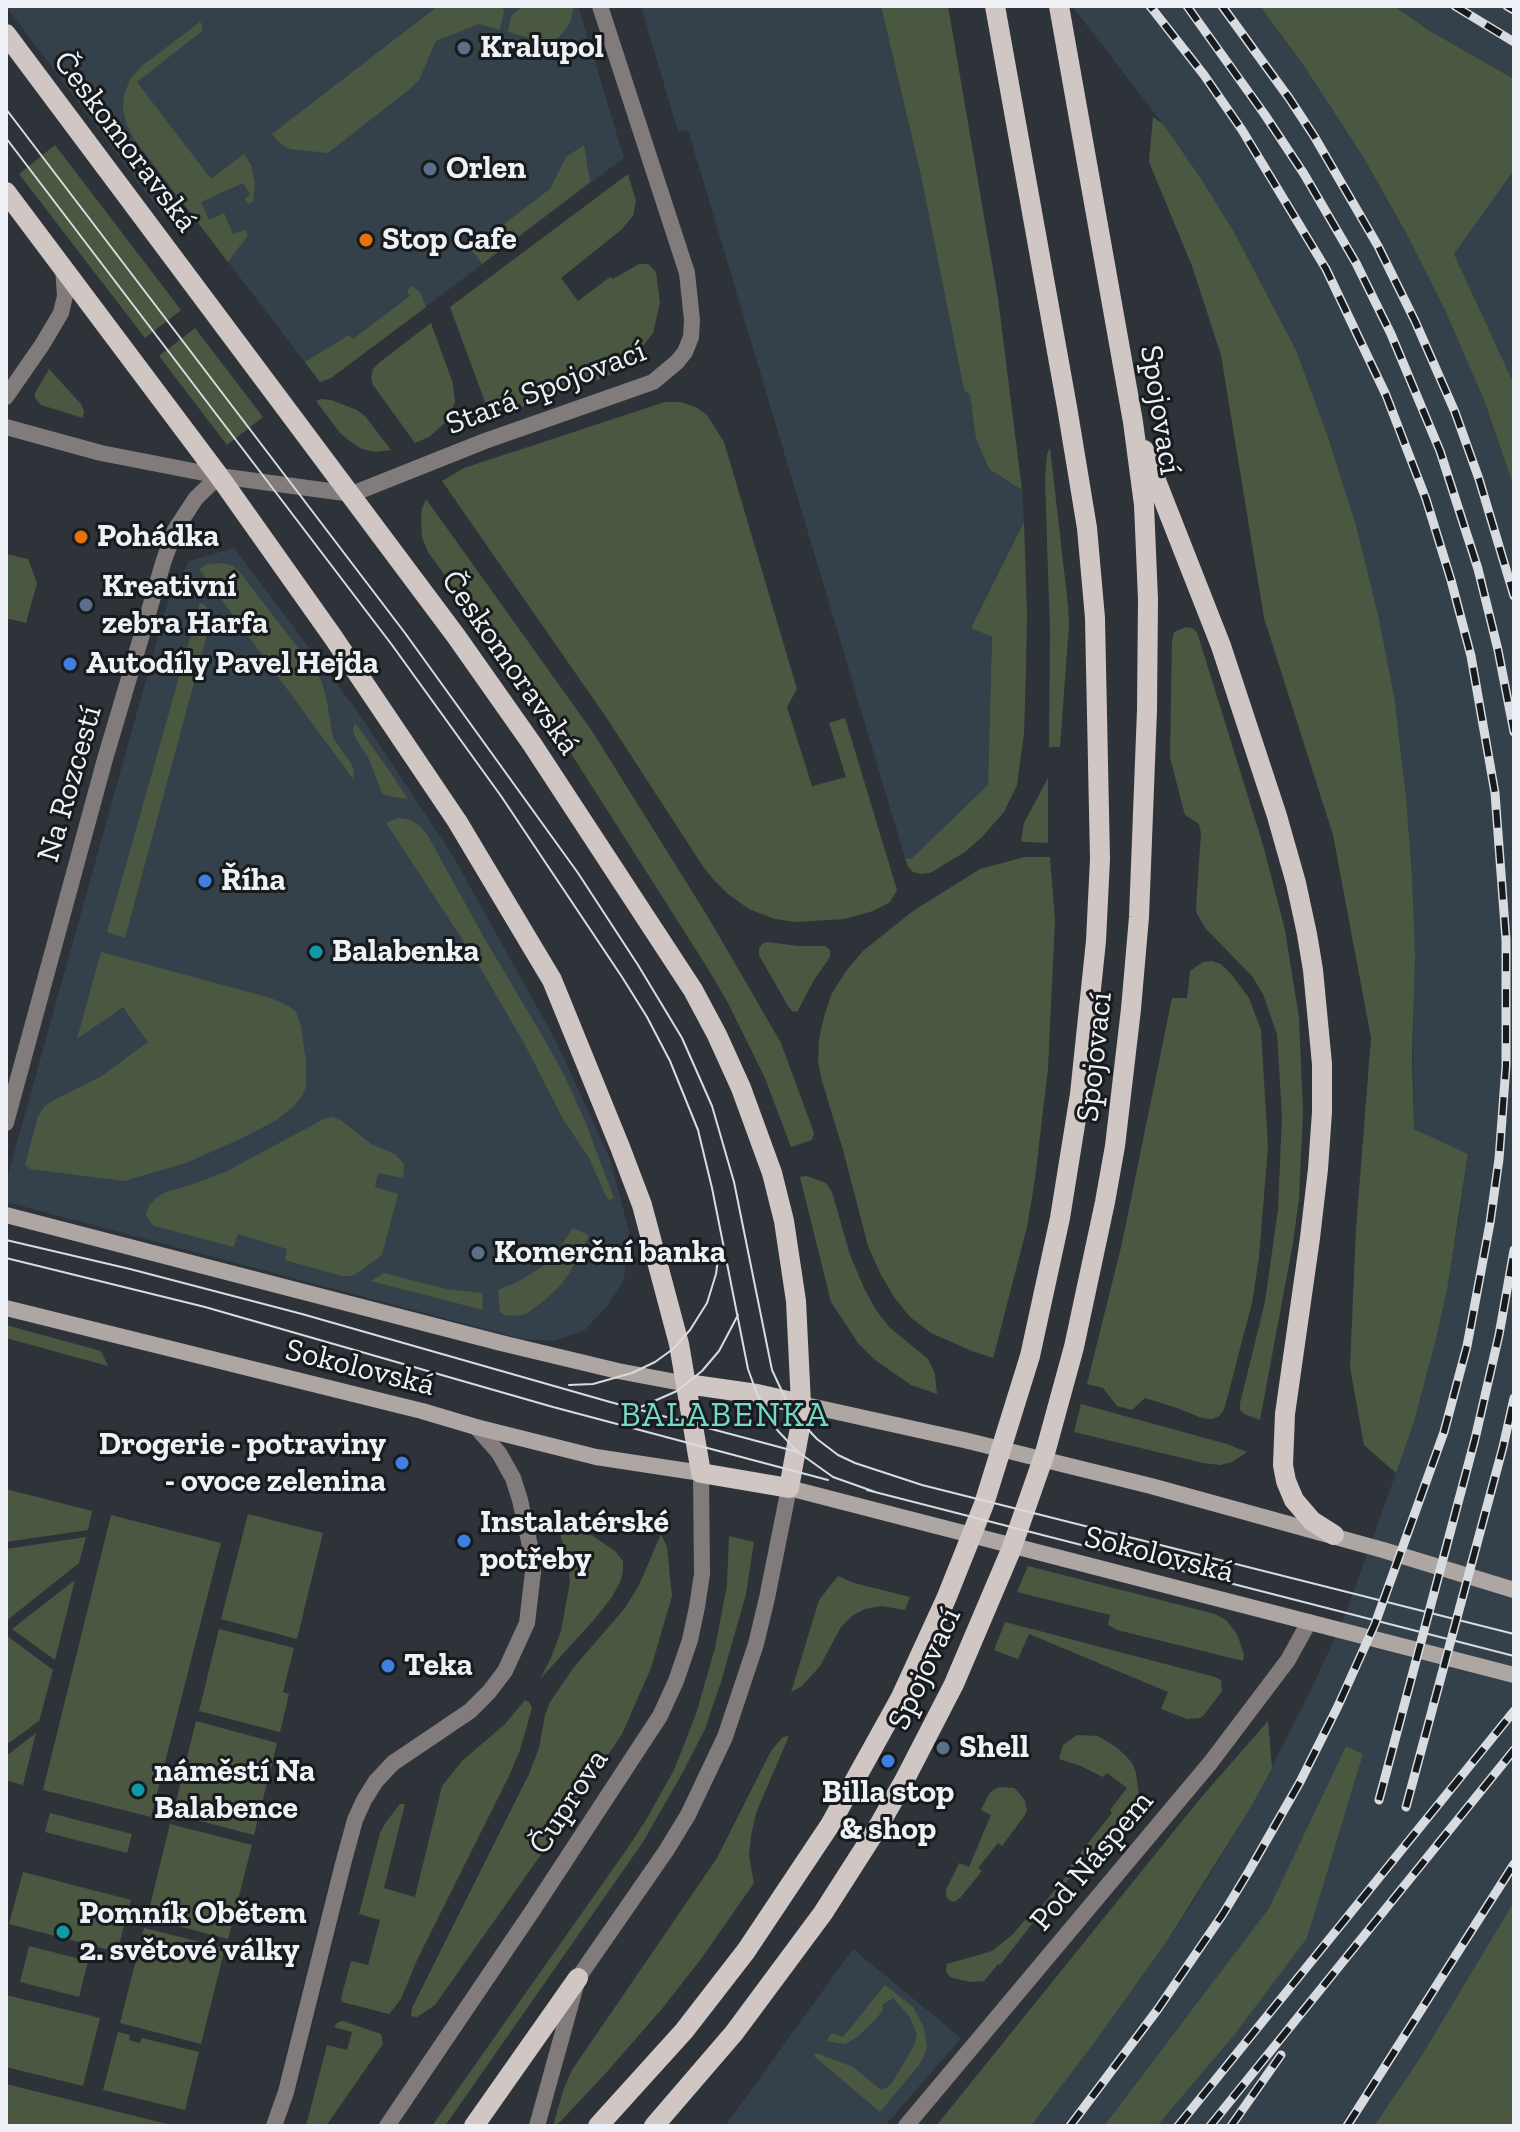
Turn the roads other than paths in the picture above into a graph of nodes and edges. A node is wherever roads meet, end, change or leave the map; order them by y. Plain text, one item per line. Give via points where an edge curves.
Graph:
1 (600, 6) edge
2 (995, 6) edge
3 (1059, 6) edge
4 (6, 34) edge
5 (6, 192) edge
6 (63, 267) junction
7 (6, 397) edge
8 (1133, 422) junction
9 (6, 427) edge
10 (219, 476) junction
11 (352, 494) junction
12 (6, 1123) edge
13 (6, 1215) edge
14 (6, 1308) edge
15 (687, 1384) junction
16 (801, 1404) junction
17 (476, 1427) junction
18 (701, 1473) junction
19 (789, 1488) junction
20 (1334, 1535) junction
21 (1514, 1590) edge
22 (1309, 1622) junction
23 (1514, 1675) edge
24 (578, 1978) junction
25 (274, 2126) edge
26 (387, 2126) edge
27 (474, 2126) edge
28 (537, 2126) edge
29 (598, 2126) edge
30 (654, 2126) edge
31 (906, 2126) edge

1 - 11 street, Stará Spojovací via 687,273 692,320 685,352 668,372 645,386
2 - 29 main road, Spojovací via 1087,528 1095,618 1100,859 1096,941 1060,1218 1016,1405 984,1504 878,1742 773,1912 713,1994
3 - 8 main road, Spojovací
4 - 11 main road, Českomoravská
5 - 6 main road
6 - 7 street via 61,313
6 - 10 main road
8 - 20 main road via 1221,646 1277,816 1307,934 1322,1064 1322,1112 1283,1465 1294,1500
8 - 30 main road, Spojovací via 1148,599 1139,917 1115,1146 1074,1347 1045,1453 973,1641 904,1781 795,1953
9 - 10 street via 101,453
10 - 11 street
10 - 12 street, Na Rozcestí via 175,530 164,560
10 - 15 main road via 457,821 552,980 642,1205
11 - 16 main road, Českomoravská via 532,744 717,1035 764,1149 784,1221 796,1301
13 - 15 main road, Sokolovská via 501,1343
14 - 17 main road, Sokolovská
15 - 16 main road
15 - 18 main road
16 - 19 main road, Českomoravská
16 - 20 main road, Sokolovská
17 - 18 main road, Sokolovská via 596,1457
17 - 25 street via 499,1453 520,1500 533,1572 527,1623 489,1692 393,1763 364,1800
18 - 19 main road
18 - 26 street, Čuprova via 702,1574 697,1607 660,1716
19 - 22 main road, Sokolovská
19 - 24 street via 756,1644 725,1737 688,1815
20 - 21 main road, Sokolovská
22 - 23 main road, Sokolovská
22 - 31 street, Pod Náspem via 1288,1660 1211,1762
24 - 27 main road
24 - 28 street

